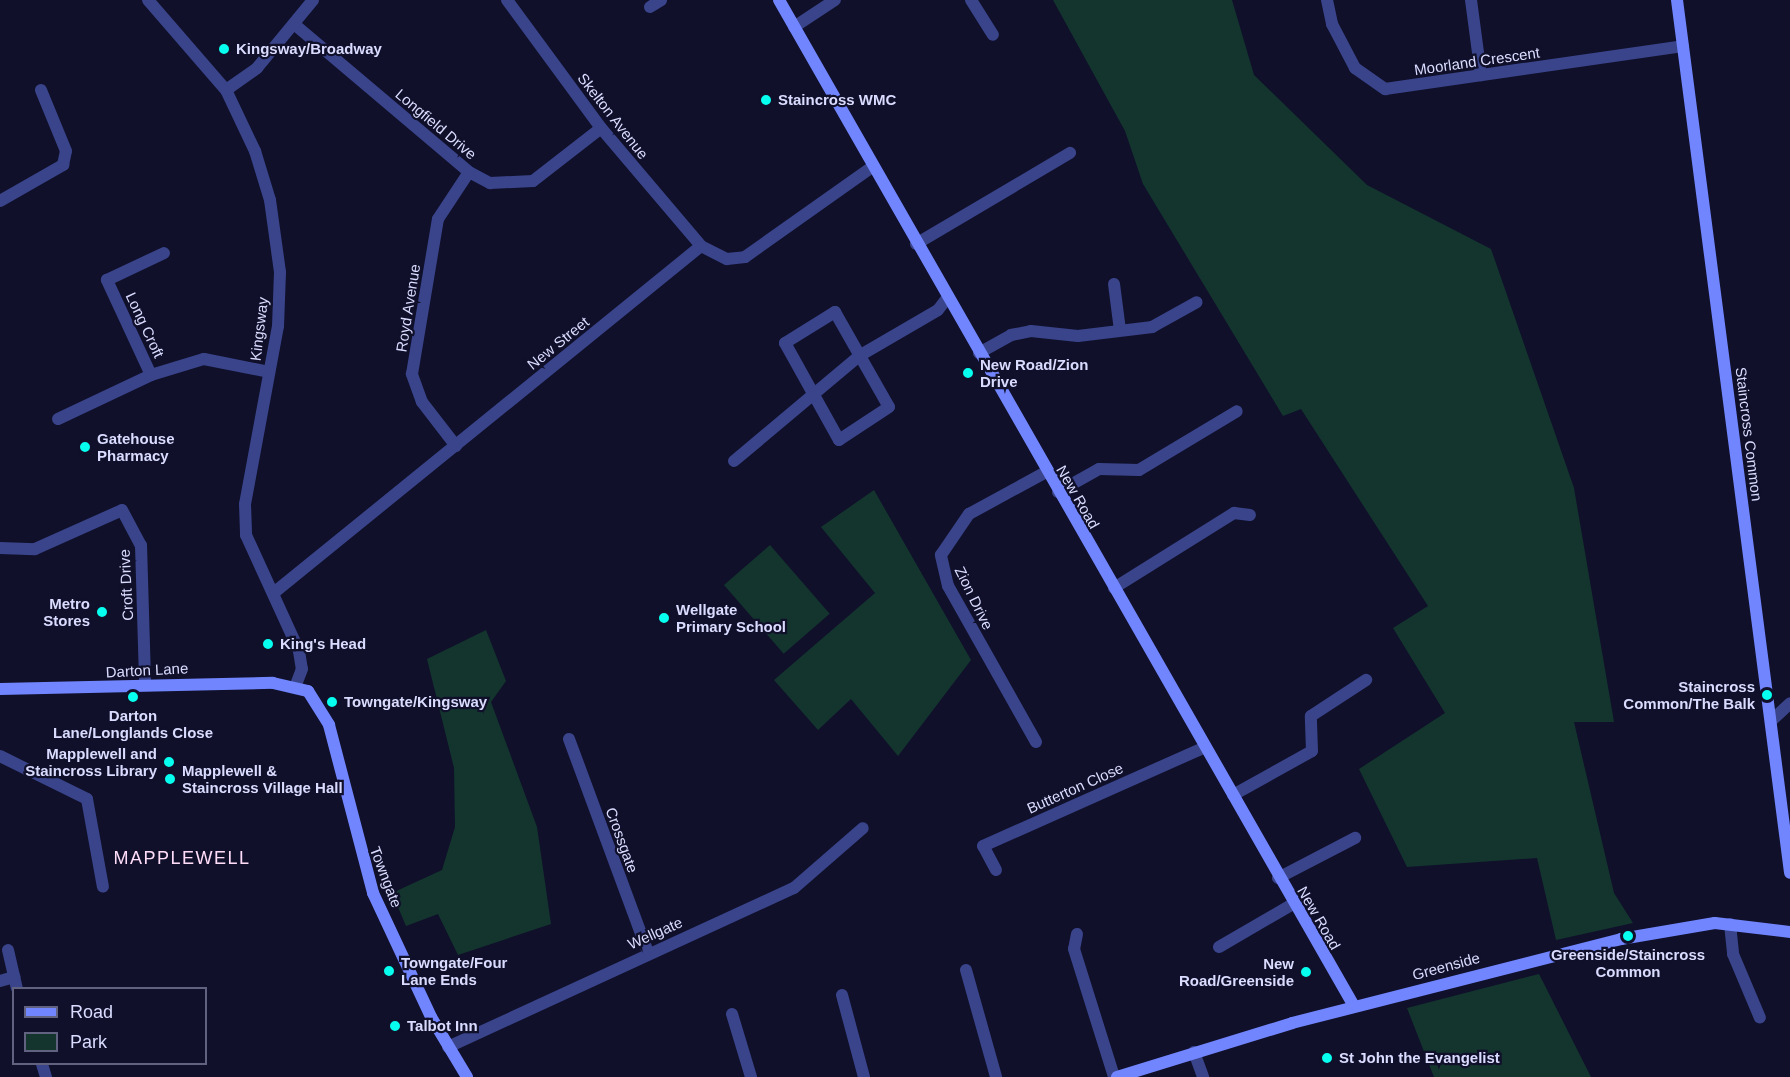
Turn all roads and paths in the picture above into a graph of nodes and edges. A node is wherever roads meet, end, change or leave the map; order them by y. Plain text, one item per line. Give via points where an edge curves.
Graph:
1 (148, 0) edge
2 (313, 0) edge
3 (507, 0) edge
4 (661, 0) edge
5 (779, 0) edge
6 (835, 0) edge
7 (971, 0) edge
8 (1327, 0) edge
9 (1471, 0) edge
10 (1677, 0) edge
11 (650, 7) dead end
12 (294, 24) junction
13 (794, 27) junction
14 (993, 34) dead end
15 (1683, 46) junction
16 (1481, 75) junction
17 (41, 90) dead end
18 (226, 90) junction
19 (601, 128) junction
20 (1070, 153) dead end
21 (872, 167) junction
22 (469, 172) junction
23 (0, 201) edge
24 (916, 244) junction
25 (701, 246) junction
26 (164, 253) dead end
27 (1114, 284) dead end
28 (947, 298) junction
29 (1197, 302) dead end
30 (1120, 330) junction
31 (979, 352) junction
32 (859, 356) junction
33 (269, 372) junction
34 (152, 375) junction
35 (813, 396) junction
36 (1237, 411) dead end
37 (58, 419) dead end
38 (456, 446) junction
39 (734, 460) dead end
40 (1046, 472) junction
41 (1058, 492) junction
42 (1250, 515) dead end
43 (0, 548) edge
44 (1114, 588) junction
45 (276, 591) junction
46 (1366, 680) dead end
47 (145, 683) junction
48 (296, 685) junction
49 (0, 690) edge
50 (1790, 704) edge
51 (1771, 721) junction
52 (569, 739) dead end
53 (1036, 742) dead end
54 (1205, 747) junction
55 (0, 756) edge
56 (1233, 795) junction
57 (863, 828) dead end
58 (1355, 838) dead end
59 (996, 870) dead end
60 (1790, 873) edge
61 (1278, 878) junction
62 (103, 887) dead end
63 (1293, 903) junction
64 (1730, 924) junction
65 (1790, 932) edge
66 (1077, 934) dead end
67 (1219, 947) dead end
68 (8, 950) dead end
69 (648, 952) junction
70 (966, 970) dead end
71 (0, 981) edge
72 (15, 983) edge
73 (842, 995) dead end
74 (1354, 1006) junction
75 (732, 1014) dead end
76 (1760, 1018) dead end
77 (448, 1047) junction
78 (1194, 1052) junction
79 (467, 1077) edge
80 (751, 1077) edge
81 (864, 1077) edge
82 (996, 1077) edge
83 (1115, 1077) edge
84 (1203, 1077) edge

1 - 18 street, Kingsway
2 - 12 street
3 - 19 street, Skelton Avenue
4 - 11 street
5 - 13 street, New Road
6 - 13 street
7 - 14 street
8 - 16 street, Moorland Crescent via 1332,24 1355,68 1369,82 1385,89
9 - 16 street
10 - 15 street, Staincross Common
12 - 18 street via 257,68
12 - 22 street, Longfield Drive
13 - 21 street, New Road
15 - 16 street, Moorland Crescent
15 - 51 street, Staincross Common
17 - 23 street via 66,151 63,165
18 - 33 street, Kingsway via 255,151 270,200 280,272
19 - 22 street, Longfield Drive via 532,182 490,183
19 - 25 street, Skelton Avenue
20 - 24 street
21 - 24 street, New Road
21 - 25 street via 759,250 727,260
22 - 38 street, Royd Avenue via 438,219 412,374 422,402
24 - 28 street, New Road
25 - 38 street, New Street
26 - 34 street, Long Croft via 107,280
27 - 30 street
28 - 31 street, New Road
28 - 32 street via 938,310
29 - 30 street via 1152,327
30 - 31 street via 1078,336 1031,331 1011,334
31 - 40 street, New Road
32 - 35 street
32 - 35 street via 835,312 785,343
32 - 35 street via 889,407 839,440
33 - 34 street, Long Croft via 204,359
33 - 45 street, Kingsway via 245,504 246,535
34 - 37 street, Long Croft
35 - 39 street
36 - 41 street via 1139,470 1099,470
38 - 45 street, New Street
40 - 41 street, New Road
40 - 53 street, Zion Drive via 969,514 941,555 948,586
41 - 44 street, New Road
42 - 44 street via 1234,513
43 - 47 street, Croft Drive via 35,549 122,510 141,545
44 - 54 street, New Road
45 - 48 street, Kingsway via 299,651 302,669
46 - 56 street via 1311,716 1312,751
47 - 48 street, Darton Lane
47 - 49 street, Darton Lane
48 - 77 street, Towngate via 316,700 329,725 373,893
50 - 51 street
51 - 60 street, Staincross Common
52 - 69 street, Crossgate
54 - 56 street, New Road
54 - 59 street, Butterton Close via 983,846
55 - 62 street via 87,798
56 - 61 street, New Road
57 - 69 street, Wellgate via 794,888
58 - 61 street
61 - 63 street, New Road
63 - 67 street
63 - 74 street, New Road
64 - 65 street, Greenside
64 - 74 street, Greenside via 1621,939
64 - 76 street via 1732,954
66 - 83 street, Greenside via 1074,949
68 - 72 street
69 - 77 street, Wellgate
70 - 82 street
71 - 72 street
73 - 81 street
74 - 78 street, Greenside
75 - 80 street
77 - 79 street, Towngate
78 - 83 street, Greenside
78 - 84 street

